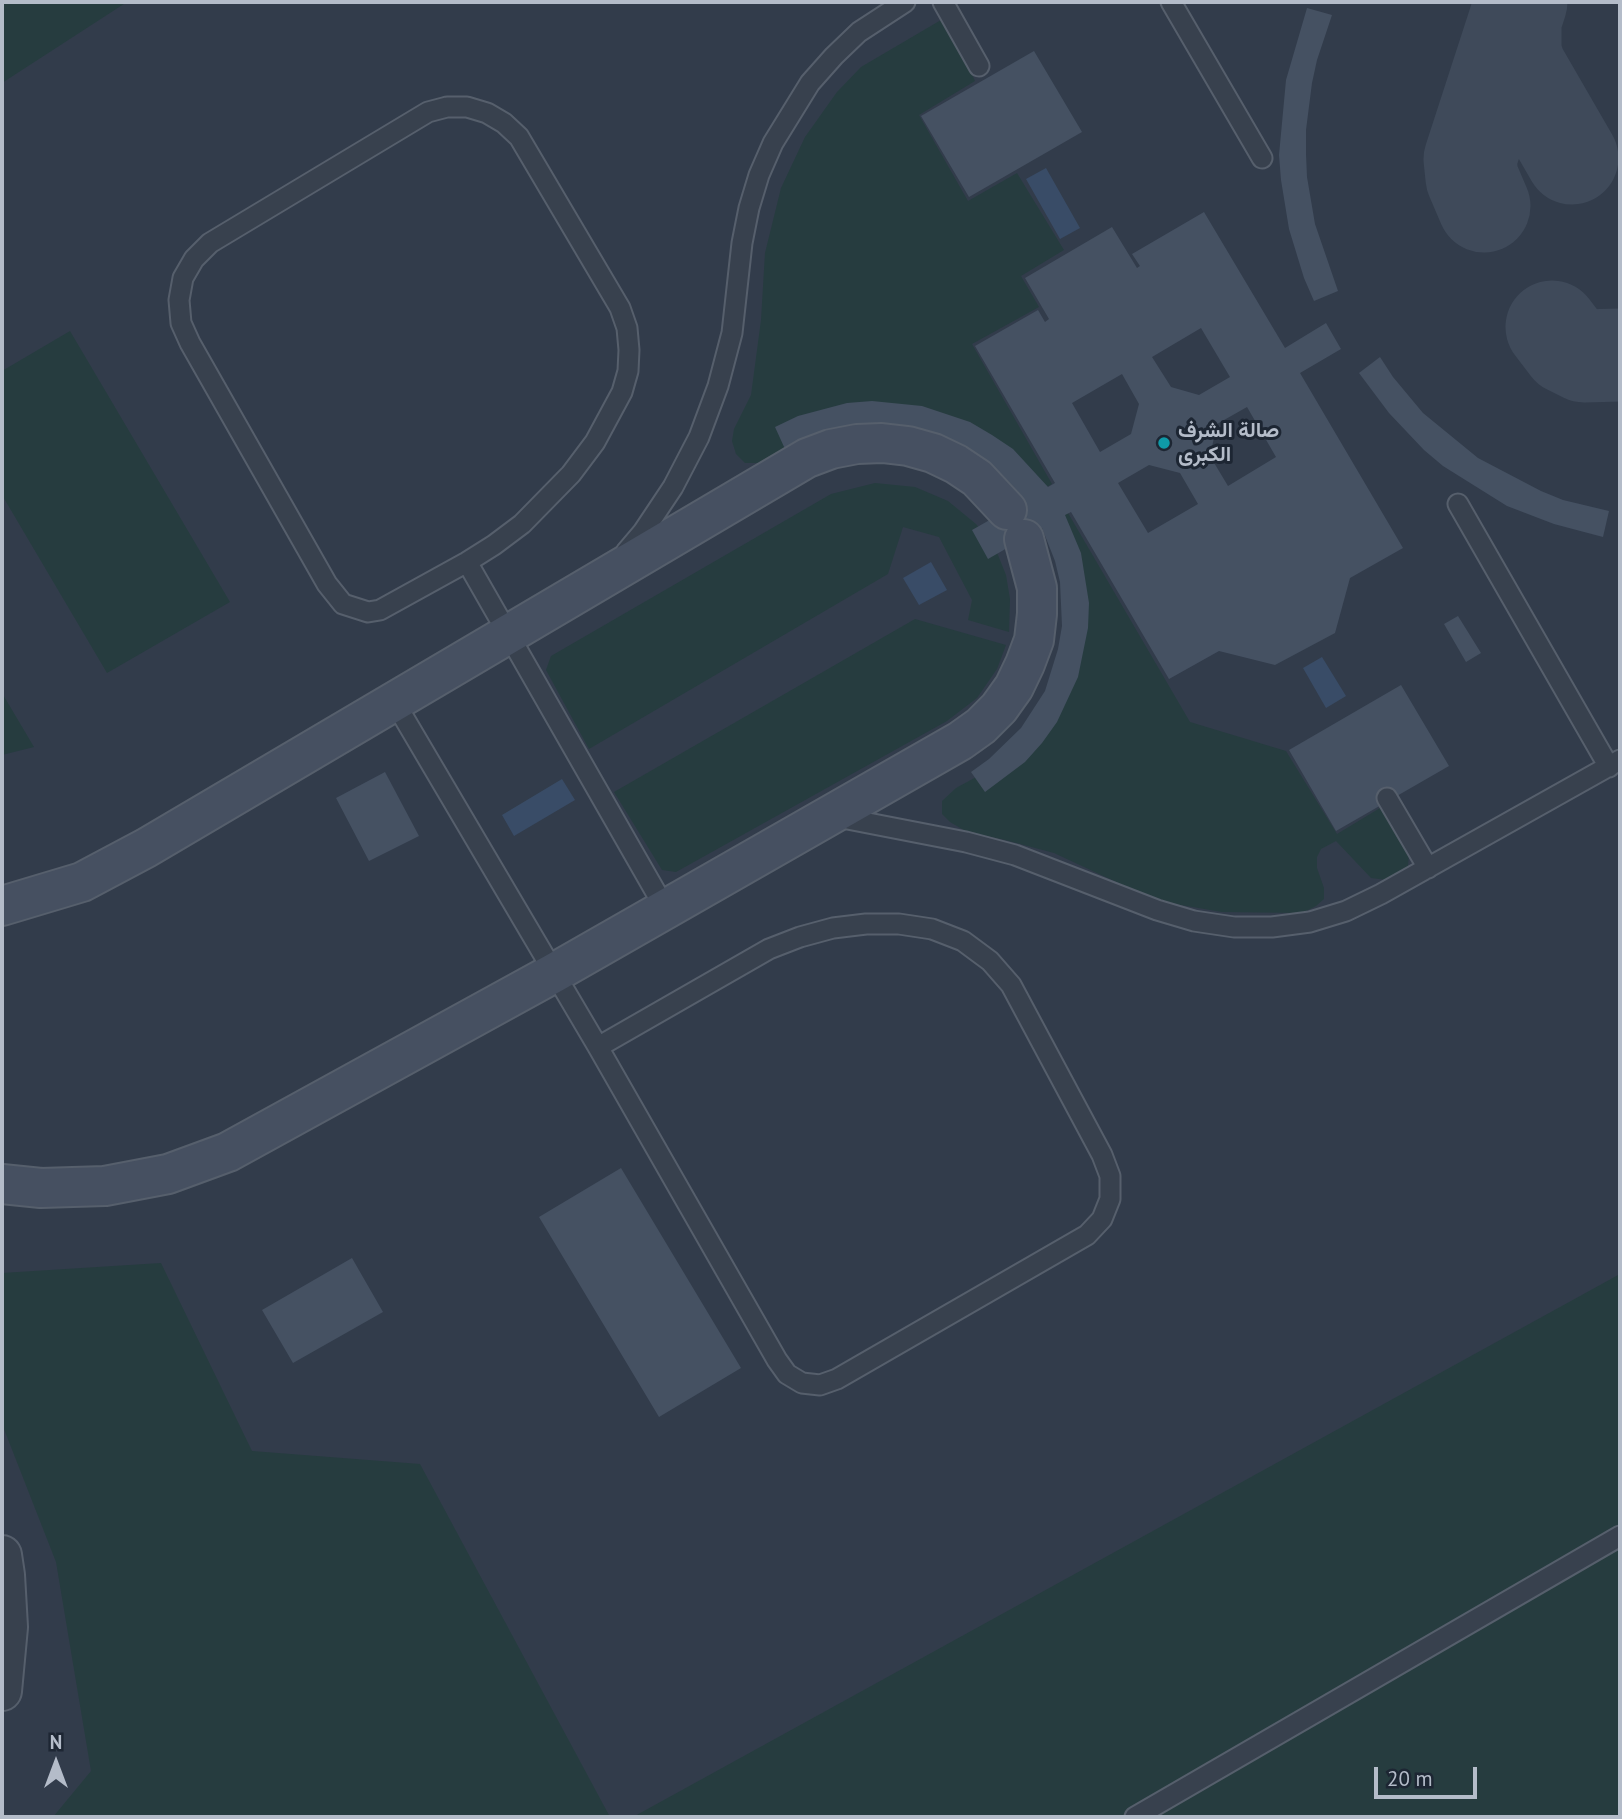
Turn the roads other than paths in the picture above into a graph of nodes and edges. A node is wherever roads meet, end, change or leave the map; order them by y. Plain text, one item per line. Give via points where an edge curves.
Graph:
1 (905, 2) edge
2 (943, 2) edge
3 (1171, 2) edge
4 (979, 66) dead end
5 (1262, 158) dead end
6 (1458, 504) dead end
7 (467, 562) junction
8 (607, 575) junction
9 (508, 633) junction
10 (394, 701) junction
11 (1614, 764) edge
12 (1387, 798) dead end
13 (831, 816) junction
14 (1428, 868) junction
15 (2, 906) edge
16 (666, 910) junction
17 (554, 973) junction
18 (598, 1047) junction
19 (2, 1184) edge
20 (1620, 1536) edge
21 (2, 1555) edge
22 (2, 1691) edge
23 (1135, 1817) edge

1 - 8 lane via 859,32 834,56 810,83 773,142 749,208 732,333 699,437 643,532
2 - 4 lane
3 - 5 lane
6 - 11 lane
7 - 7 lane via 380,610 368,612 343,604 327,584 190,343 181,323 179,300 183,278 210,243 428,112 447,107 487,113 519,137 620,308 629,350 622,393 571,474 522,524
7 - 9 lane
8 - 9 street
8 - 13 street via 807,458 831,449 882,443 908,446 933,453 977,478 1016,525 1037,589 1034,640 1026,664 999,708 981,726
9 - 10 street
9 - 16 lane
10 - 15 street via 146,848 82,881
10 - 17 lane
11 - 14 lane
12 - 14 lane
13 - 14 lane via 966,842 1062,872 1157,910 1234,927 1310,922 1346,911
13 - 16 street
16 - 17 street
17 - 18 lane
17 - 19 street via 228,1153 168,1174 105,1186
18 - 18 lane via 769,949 800,937 866,924 932,929 963,941 990,961 1011,985 1102,1155 1110,1176 1110,1199 1102,1219 1087,1235 836,1379 820,1385 802,1382 787,1374 777,1360
20 - 23 lane
21 - 22 street via 8,1627

